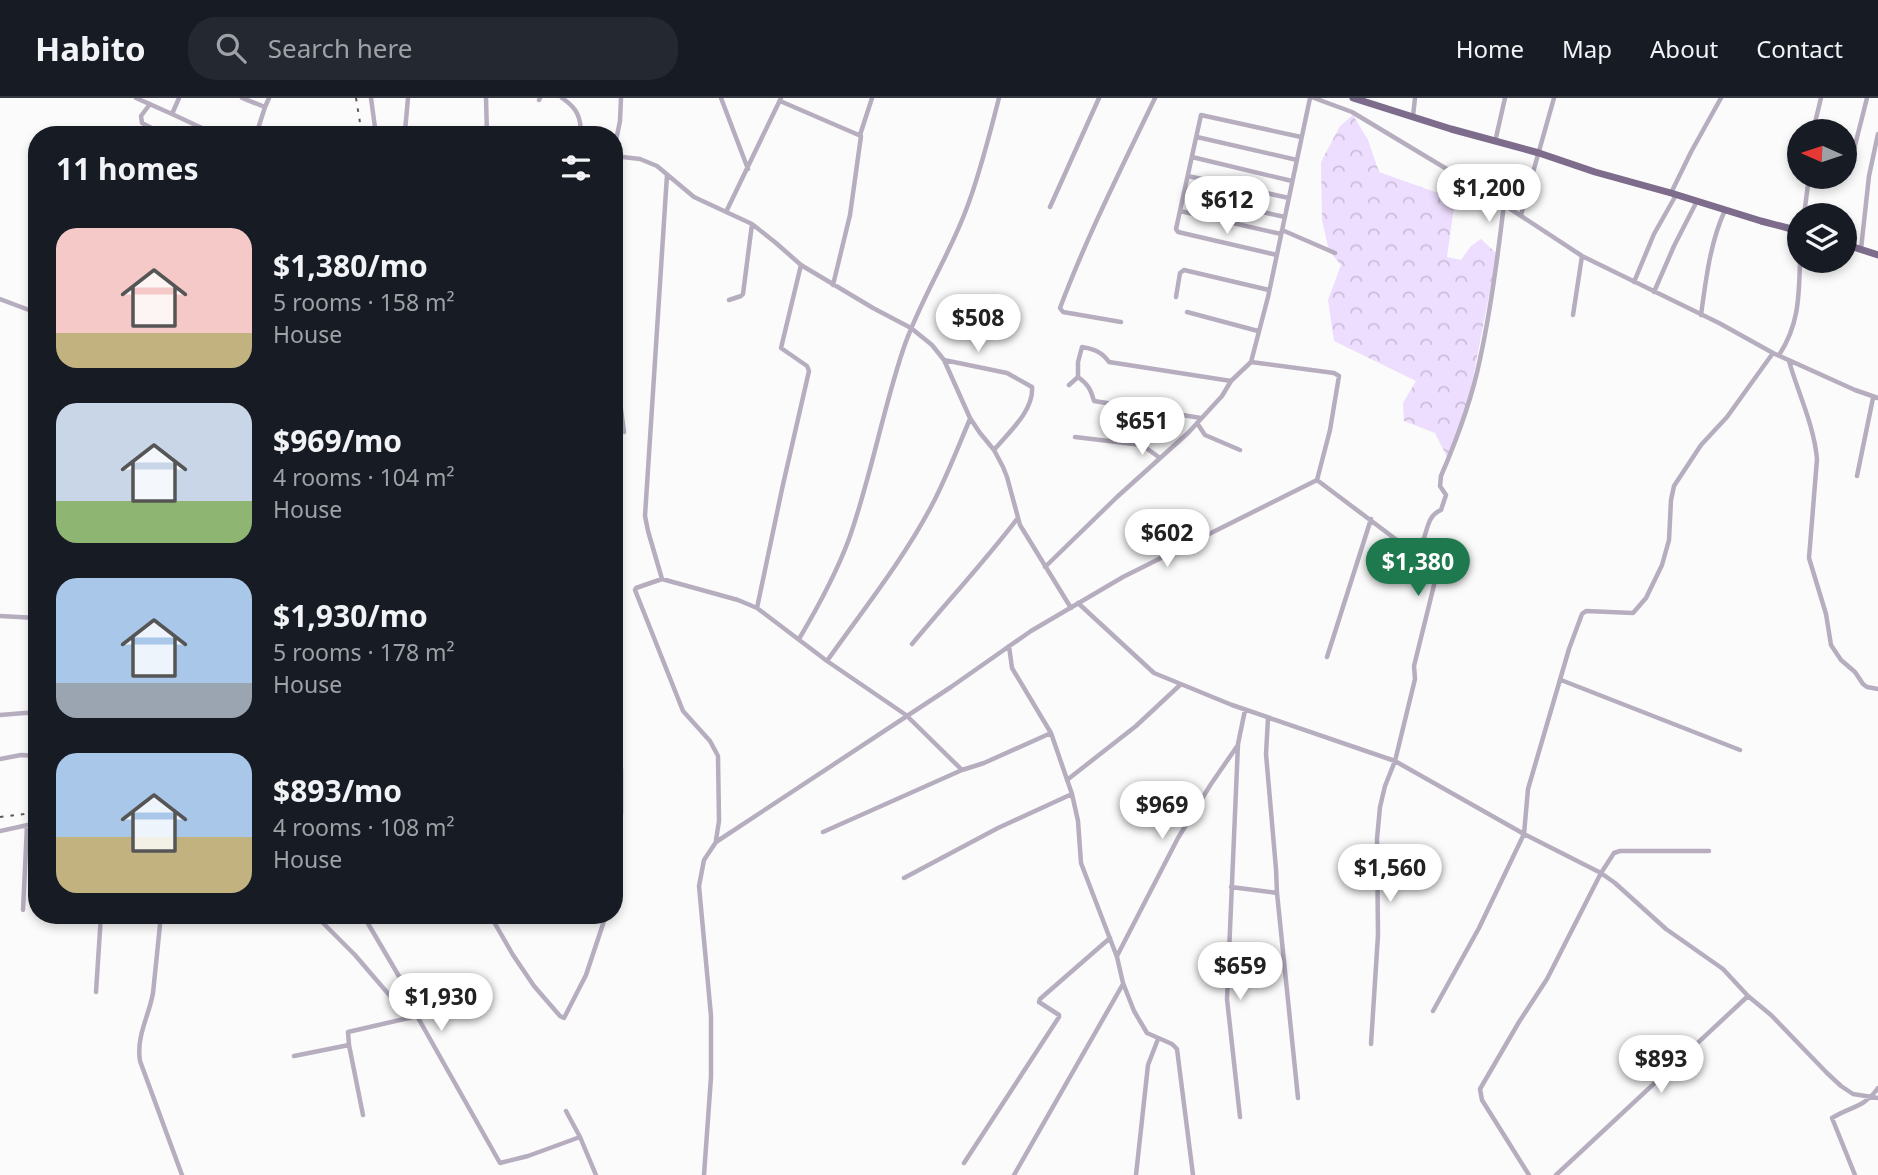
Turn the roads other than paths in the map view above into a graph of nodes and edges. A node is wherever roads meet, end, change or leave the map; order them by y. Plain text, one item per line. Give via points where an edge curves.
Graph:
1 (136, 98) edge
2 (179, 98) edge
3 (242, 98) edge
4 (269, 98) edge
5 (371, 98) edge
6 (408, 98) edge
7 (486, 98) edge
8 (562, 98) edge
9 (621, 98) edge
10 (721, 98) edge
11 (872, 98) edge
12 (999, 98) edge
13 (1099, 98) edge
14 (1156, 98) edge
15 (1312, 98) edge
16 (1353, 98) edge
17 (1415, 98) edge
18 (1505, 98) edge
19 (1554, 98) edge
20 (1721, 98) edge
21 (1821, 98) edge
22 (1867, 98) edge
23 (780, 100) edge
24 (150, 104) junction
25 (265, 107) junction
26 (172, 114) junction
27 (1413, 116) junction
28 (1815, 119) edge
29 (146, 126) edge
30 (198, 126) edge
31 (259, 126) edge
32 (375, 126) edge
33 (405, 126) edge
34 (486, 126) edge
35 (581, 126) edge
36 (619, 126) edge
37 (1878, 134) edge
38 (860, 135) junction
39 (1197, 137) junction
40 (1302, 137) junction
41 (1857, 137) edge
42 (1495, 142) junction
43 (1539, 153) junction
44 (623, 157) edge
45 (1192, 157) junction
46 (1297, 160) junction
47 (748, 169) junction
48 (667, 174) junction
49 (1188, 176) junction
50 (1293, 181) junction
51 (1674, 194) junction
52 (1184, 195) junction
53 (1289, 198) junction
54 (1697, 201) junction
55 (1504, 204) junction
56 (1050, 207) dead end
57 (1726, 209) junction
58 (1180, 211) junction
59 (726, 212) junction
60 (1521, 215) junction
61 (1284, 217) junction
62 (752, 224) junction
63 (1787, 227) edge
64 (1281, 232) junction
65 (1857, 248) edge
66 (1861, 249) junction
67 (1335, 253) dead end
68 (1277, 255) junction
69 (1878, 255) edge
70 (1582, 256) junction
71 (800, 265) junction
72 (1800, 273) edge
73 (1634, 282) junction
74 (833, 285) junction
75 (1269, 290) junction
76 (1654, 292) junction
77 (1176, 297) dead end
78 (0, 299) edge
79 (729, 300) dead end
80 (28, 310) edge
81 (1187, 312) dead end
82 (1573, 315) dead end
83 (1701, 315) junction
84 (1121, 322) dead end
85 (911, 328) junction
86 (1258, 331) junction
87 (1776, 354) junction
88 (944, 360) junction
89 (1788, 360) junction
90 (1251, 362) junction
91 (1077, 377) junction
92 (1231, 381) junction
93 (1069, 385) dead end
94 (1875, 398) edge
95 (970, 418) junction
96 (1199, 420) junction
97 (623, 425) edge
98 (624, 432) dead end
99 (1075, 438) dead end
100 (994, 450) junction
101 (1240, 450) dead end
102 (1160, 458) junction
103 (1857, 476) dead end
104 (1317, 480) junction
105 (1018, 518) junction
106 (1371, 519) junction
107 (1413, 552) junction
108 (1045, 567) junction
109 (662, 579) junction
110 (1078, 603) junction
111 (757, 608) junction
112 (1071, 608) junction
113 (0, 616) edge
114 (28, 618) edge
115 (799, 639) junction
116 (912, 643) dead end
117 (1009, 645) junction
118 (1327, 657) dead end
119 (827, 661) junction
120 (1561, 680) junction
121 (1180, 685) junction
122 (1878, 689) edge
123 (1245, 710) junction
124 (28, 713) edge
125 (0, 715) edge
126 (906, 715) junction
127 (1268, 718) junction
128 (1051, 733) junction
129 (1238, 744) junction
130 (1740, 750) dead end
131 (28, 755) edge
132 (0, 759) edge
133 (1395, 761) junction
134 (962, 770) junction
135 (1066, 780) junction
136 (1072, 794) junction
137 (27, 826) joint
138 (0, 831) edge
139 (823, 832) dead end
140 (1524, 834) junction
141 (716, 842) junction
142 (1709, 851) dead end
143 (1601, 873) junction
144 (904, 878) dead end
145 (1231, 887) junction
146 (1277, 893) junction
147 (23, 910) dead end
148 (100, 924) edge
149 (159, 924) edge
150 (324, 924) edge
151 (368, 924) edge
152 (495, 924) edge
153 (603, 924) edge
154 (1110, 938) junction
155 (1117, 957) junction
156 (1123, 983) junction
157 (96, 992) dead end
158 (1748, 996) junction
159 (1433, 1011) dead end
160 (417, 1017) junction
161 (410, 1019) junction
162 (1158, 1039) junction
163 (1371, 1044) dead end
164 (349, 1045) junction
165 (294, 1056) dead end
166 (1878, 1088) edge
167 (1875, 1097) edge
168 (1298, 1098) dead end
169 (566, 1111) dead end
170 (363, 1115) dead end
171 (1240, 1118) dead end
172 (580, 1137) junction
173 (964, 1163) dead end
174 (182, 1175) edge
175 (596, 1175) edge
176 (704, 1175) edge
177 (1014, 1175) edge
178 (1136, 1175) edge
179 (1194, 1175) edge
180 (1530, 1175) edge
181 (1556, 1175) edge
182 (1855, 1175) edge

1 - 24 street
2 - 26 street
3 - 25 street
4 - 25 street
5 - 32 street
6 - 33 street
7 - 34 street
8 - 35 street via 575,107
9 - 36 street
10 - 47 street
11 - 38 street
12 - 85 street via 967,209
13 - 56 street
14 - 84 street via 1060,307 1063,312
15 - 40 street
15 - 55 street via 1352,112
16 - 27 main road
17 - 27 street
18 - 42 street
19 - 43 street
20 - 51 street via 1690,152
21 - 28 street
22 - 41 street
23 - 38 street
23 - 47 street
24 - 26 street
24 - 29 street via 141,116
25 - 31 street
26 - 30 street
27 - 42 main road
37 - 66 street
38 - 74 street via 850,215
39 - 40 street via 1202,115
39 - 45 street
39 - 46 street
40 - 46 street
42 - 43 main road
43 - 51 main road
43 - 60 street
44 - 48 street via 649,162
45 - 49 street
45 - 50 street
46 - 50 street
47 - 59 street
48 - 59 street via 694,197
48 - 109 street via 645,516
49 - 52 street
49 - 53 street
50 - 53 street
51 - 54 main road
51 - 73 street
52 - 58 street
52 - 61 street
53 - 61 street
54 - 57 main road
54 - 76 street
55 - 60 street
55 - 107 street via 1480,359 1464,419 1441,476 1446,500
57 - 63 main road
57 - 83 street via 1707,268
58 - 64 street
58 - 68 street via 1178,232
59 - 62 street
60 - 70 street
61 - 64 street
62 - 71 street
62 - 79 street via 743,294
64 - 67 street
64 - 68 street
65 - 66 main road
66 - 69 main road
68 - 75 street
70 - 73 street
70 - 82 street
71 - 74 street
71 - 111 street via 781,348 809,371
72 - 87 street via 1795,322 1789,340
73 - 76 street
74 - 85 street
75 - 77 street via 1184,270
75 - 86 street
76 - 83 street
78 - 80 street
81 - 86 street
83 - 87 street
85 - 88 street
85 - 115 street via 848,541
86 - 90 street
87 - 89 street
87 - 120 street via 1701,444 1674,486 1669,540 1646,598 1633,613 1583,612
88 - 95 street
88 - 100 street via 1007,373 1032,387 1028,406
89 - 94 street
89 - 122 street via 1816,449 1809,558 1831,645 1863,684
90 - 92 street
90 - 104 street via 1339,376
91 - 92 street via 1082,347 1094,349 1109,362
91 - 93 street
91 - 96 street via 1091,389 1094,401
92 - 96 street
94 - 103 street
95 - 100 street
95 - 119 street via 913,536
96 - 101 street via 1205,435
96 - 102 street
97 - 98 street
99 - 102 street via 1142,445
100 - 105 street
102 - 108 street
104 - 106 street
104 - 110 street
105 - 108 street
105 - 116 street
106 - 107 street
106 - 118 street
107 - 133 street via 1437,573
108 - 112 street
109 - 111 street
109 - 141 street via 635,590 683,711 718,756
110 - 112 street
110 - 121 street via 1146,667
111 - 115 street
112 - 117 street
113 - 114 street
115 - 119 street
117 - 126 street
117 - 128 street via 1012,668
119 - 126 street
120 - 130 street
120 - 140 street via 1528,789
121 - 123 street
121 - 135 street
123 - 127 street
123 - 129 street
124 - 125 street
126 - 134 street
126 - 141 street
127 - 133 street
127 - 146 street via 1266,754
128 - 134 street
128 - 135 street
129 - 145 street
129 - 155 street via 1178,838
131 - 132 street
133 - 140 street
133 - 163 street via 1380,807 1377,839 1378,935
134 - 139 street
135 - 136 street
136 - 144 street
136 - 154 street via 1082,863
137 - 138 street
137 - 147 street
140 - 143 street
140 - 159 street
141 - 176 street via 704,860 699,887 711,1016
142 - 143 street via 1616,851
143 - 158 street via 1666,929 1723,968
143 - 180 street via 1546,979 1480,1089 1482,1100
145 - 146 street
145 - 171 street via 1227,999
146 - 168 street
148 - 157 street
149 - 174 street via 153,993 138,1052
150 - 161 street
151 - 160 street
152 - 153 street via 534,986 564,1018 586,975
154 - 155 street
154 - 173 street via 1040,999 1059,1016
155 - 156 street
156 - 162 street via 1142,1026
156 - 177 street
158 - 167 street via 1841,1086 1853,1094
158 - 181 street
160 - 161 street
160 - 172 street via 499,1163
161 - 164 street via 350,1031
162 - 178 street via 1148,1065
162 - 179 street via 1177,1049
164 - 165 street
164 - 170 street
166 - 167 street
167 - 182 street via 1832,1118
169 - 172 street
172 - 175 street

